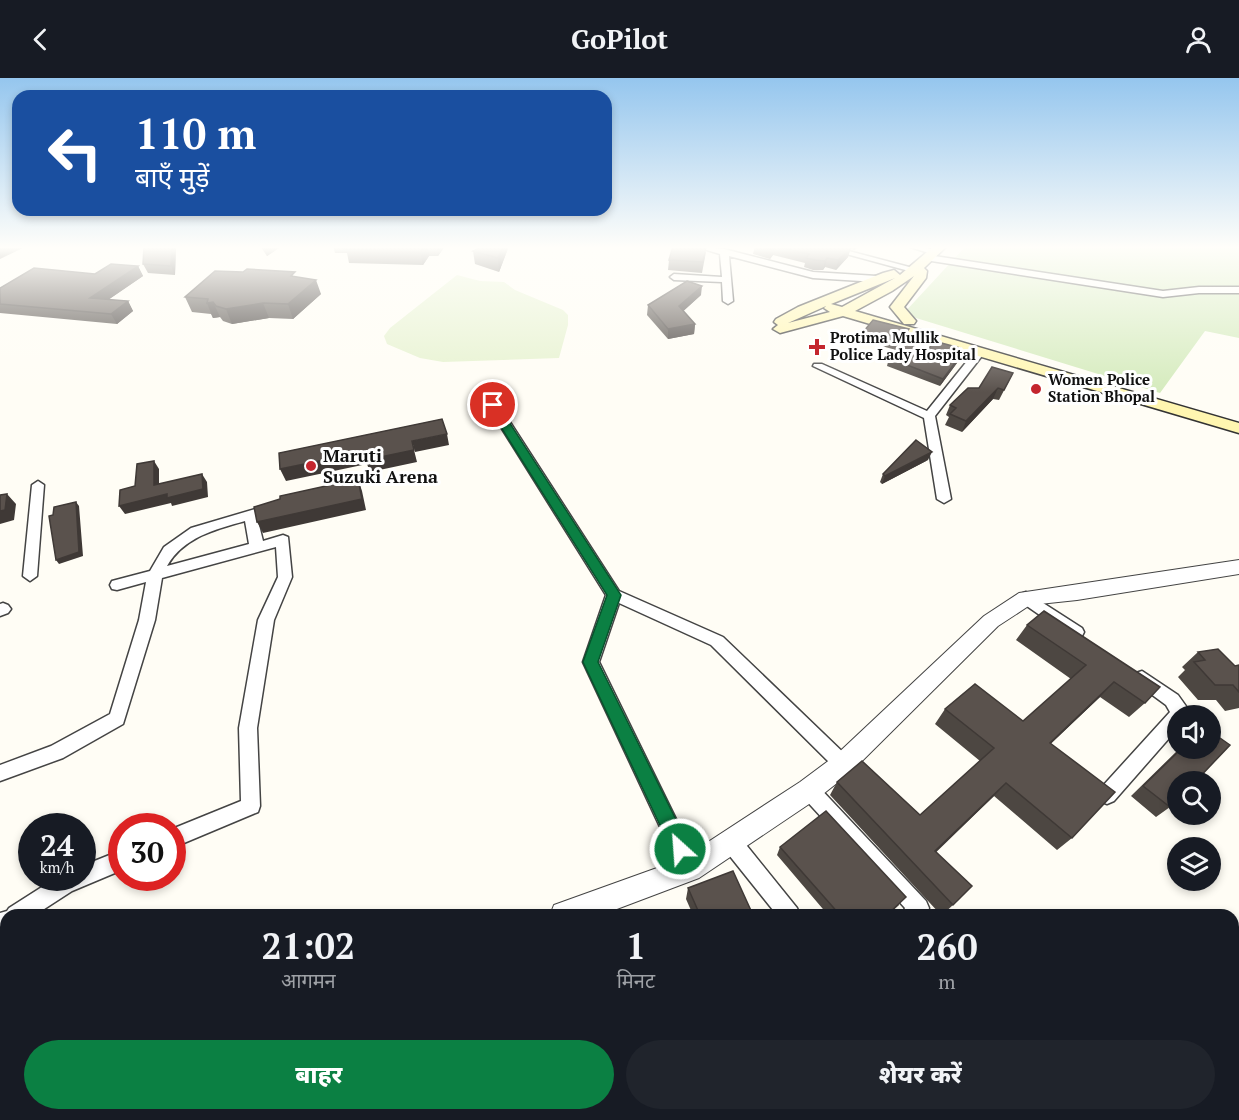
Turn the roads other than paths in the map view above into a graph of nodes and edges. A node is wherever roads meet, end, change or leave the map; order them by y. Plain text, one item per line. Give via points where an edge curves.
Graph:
1 (727, 295) edge
2 (839, 295) edge
3 (862, 295) edge
4 (871, 295) edge
5 (907, 295) edge
6 (728, 301) dead end
7 (843, 307) junction
8 (909, 321) junction
9 (810, 324) junction
10 (780, 329) junction
11 (945, 341) junction
12 (980, 352) junction
13 (818, 366) dead end
14 (493, 405) dead end
15 (929, 416) junction
16 (1239, 418) edge
17 (1239, 429) edge
18 (38, 485) dead end
19 (944, 499) dead end
20 (257, 547) junction
21 (1239, 567) edge
22 (155, 574) junction
23 (30, 576) dead end
24 (117, 585) dead end
25 (614, 595) junction
26 (1026, 598) junction
27 (1093, 644) edge
28 (1130, 669) edge
29 (843, 764) junction
30 (0, 772) edge
31 (809, 790) junction
32 (1107, 795) edge
33 (186, 833) edge
34 (732, 843) junction
35 (690, 869) junction
36 (54, 891) edge
37 (25, 909) edge
38 (580, 909) edge
39 (785, 909) edge
40 (918, 909) edge

1 - 6 street
2 - 10 main road via 790,315
3 - 7 main road
4 - 7 main road
5 - 8 main road via 897,307
7 - 8 main road
7 - 9 main road
7 - 10 main road via 795,320
7 - 11 main road
8 - 16 main road
9 - 10 main road
9 - 11 main road via 847,321
11 - 12 main road
12 - 15 street
12 - 17 main road
13 - 15 street
14 - 25 street
15 - 19 street
18 - 23 street
20 - 22 street
20 - 22 street via 256,512 196,531 169,551
20 - 33 street via 283,540 285,577 266,620 248,728 251,806
21 - 26 street
22 - 24 street
22 - 30 street via 147,620 117,719 57,752
25 - 29 street via 717,641
25 - 35 street via 591,662
26 - 27 street
26 - 29 street via 991,621
28 - 32 street via 1172,700 1179,710
29 - 31 street
31 - 34 street
31 - 40 street
34 - 35 street
34 - 39 street
35 - 38 street
36 - 37 street

